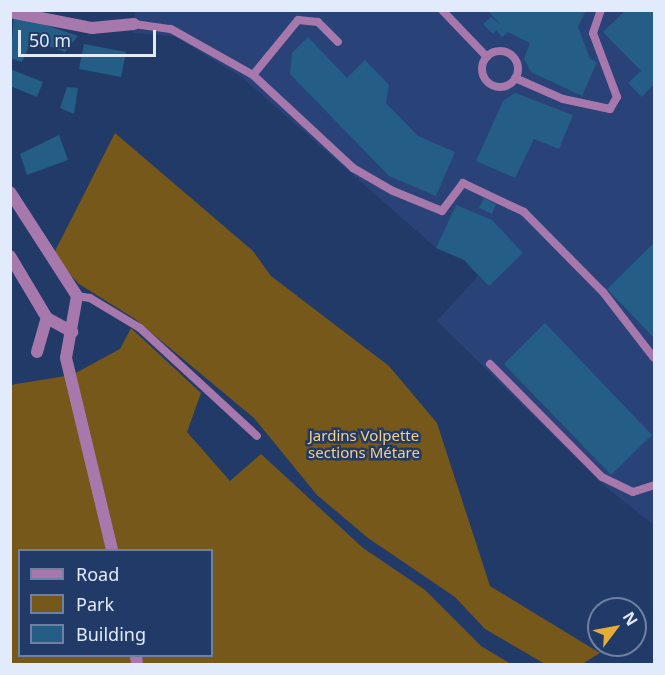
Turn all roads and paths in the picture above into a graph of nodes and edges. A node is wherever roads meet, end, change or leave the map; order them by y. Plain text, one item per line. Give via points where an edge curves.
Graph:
1 (442, 10) edge
2 (601, 10) edge
3 (10, 12) edge
4 (134, 24) joint
5 (338, 42) dead end
6 (487, 57) junction
7 (253, 75) junction
8 (515, 78) junction
9 (10, 192) edge
10 (10, 256) edge
11 (77, 297) junction
12 (47, 318) junction
13 (72, 332) junction
14 (37, 352) dead end
15 (654, 358) edge
16 (490, 364) dead end
17 (257, 436) dead end
18 (654, 485) edge
19 (112, 549) edge

1 - 6 lane
2 - 8 lane via 593,33 617,97 610,109 563,99
3 - 4 street via 92,28
4 - 7 lane via 171,29
5 - 7 lane via 318,22 298,20
6 - 8 lane via 509,54 517,64
6 - 8 lane via 482,67 488,83 504,87
7 - 15 lane via 353,168 393,191 442,211 463,183 524,212 603,292
9 - 11 street
10 - 12 street
11 - 13 street
11 - 17 lane via 90,298 140,328
12 - 13 street
12 - 14 street
13 - 19 street via 66,358
16 - 18 lane via 602,477 633,492

